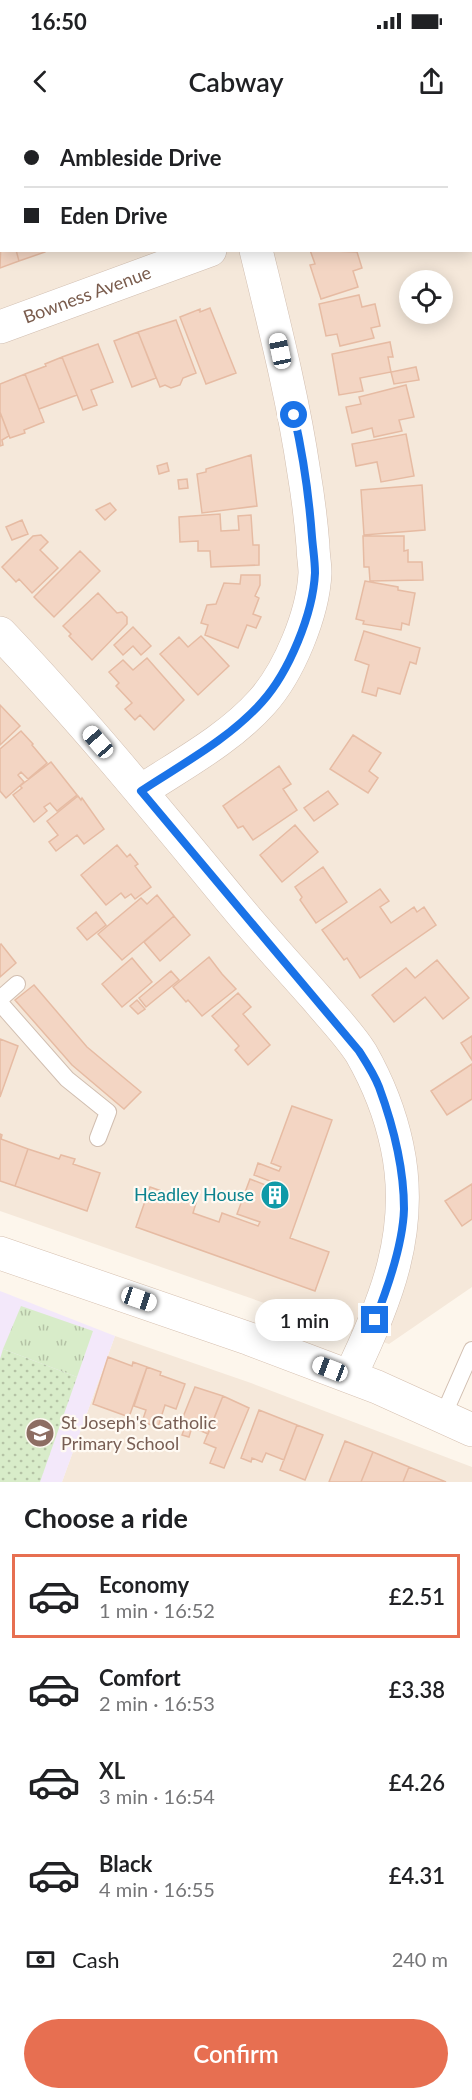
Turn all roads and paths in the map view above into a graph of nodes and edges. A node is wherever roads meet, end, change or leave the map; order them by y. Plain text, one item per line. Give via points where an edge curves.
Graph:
1 (205, 252) edge
2 (256, 252) edge
3 (0, 327) edge
4 (0, 633) edge
5 (141, 791) junction
6 (17, 984) dead end
7 (0, 1001) edge
8 (98, 1138) dead end
9 (0, 1253) edge
10 (472, 1350) edge
11 (364, 1382) junction
12 (459, 1415) edge

1 - 3 street, Bowness Avenue
2 - 5 street via 300,448 315,573 312,592 289,660 262,702 224,736
4 - 5 street
5 - 11 street via 359,1051 378,1085 397,1145 404,1210 388,1286 369,1337
6 - 7 lane
7 - 8 lane via 67,1079 108,1112
9 - 11 street via 194,1318
10 - 12 lane
11 - 12 street

